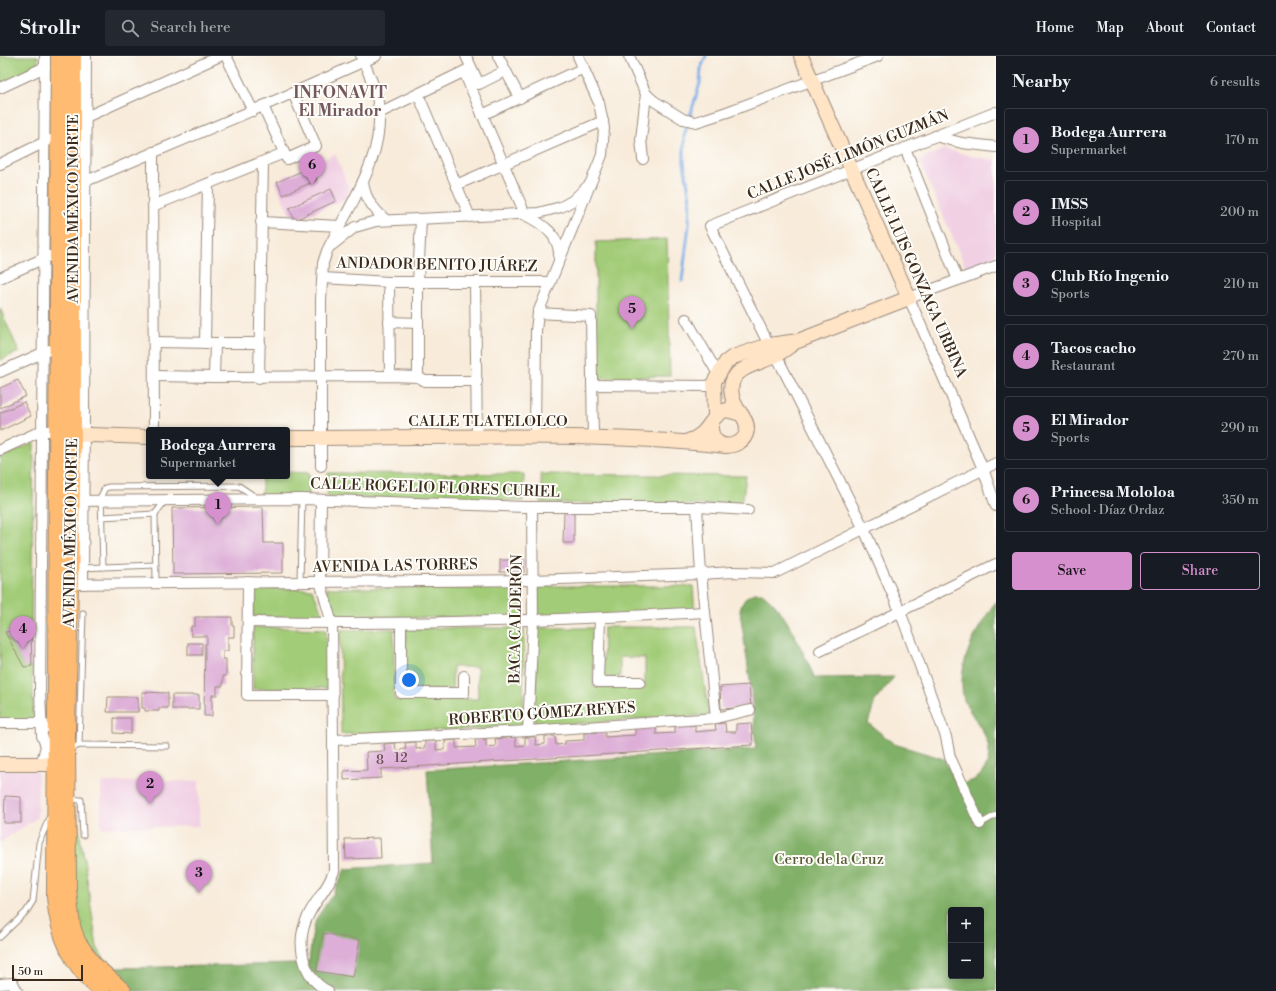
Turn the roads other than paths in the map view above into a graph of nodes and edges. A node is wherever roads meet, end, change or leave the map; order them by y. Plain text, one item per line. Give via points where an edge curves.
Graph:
1 (45, 56) edge
2 (59, 56) edge
3 (73, 56) edge
4 (86, 56) edge
5 (220, 56) edge
6 (226, 56) edge
7 (376, 56) edge
8 (466, 56) edge
9 (498, 56) edge
10 (578, 56) edge
11 (629, 56) edge
12 (801, 56) edge
13 (878, 56) edge
14 (362, 59) edge
15 (45, 67) junction
16 (584, 68) junction
17 (468, 70) junction
18 (505, 71) junction
19 (811, 80) junction
20 (0, 88) edge
21 (293, 93) junction
22 (418, 94) junction
23 (646, 94) junction
24 (520, 98) junction
25 (263, 106) junction
26 (253, 111) junction
27 (996, 112) edge
28 (379, 113) junction
29 (482, 115) junction
30 (86, 117) junction
31 (603, 121) junction
32 (74, 128) junction
33 (59, 134) junction
34 (935, 136) junction
35 (44, 143) junction
36 (996, 147) edge
37 (905, 148) junction
38 (153, 152) junction
39 (284, 153) junction
40 (643, 159) dead end
41 (263, 162) junction
42 (0, 164) edge
43 (504, 164) junction
44 (852, 169) junction
45 (363, 181) junction
46 (592, 182) junction
47 (208, 184) junction
48 (73, 185) junction
49 (456, 185) junction
50 (155, 205) junction
51 (523, 214) junction
52 (470, 217) junction
53 (422, 219) junction
54 (386, 220) junction
55 (261, 222) junction
56 (340, 226) junction
57 (327, 251) junction
58 (52, 255) junction
59 (996, 266) edge
60 (558, 267) junction
61 (0, 278) edge
62 (323, 278) junction
63 (958, 280) junction
64 (389, 282) junction
65 (418, 282) junction
66 (475, 282) junction
67 (550, 282) junction
68 (909, 298) junction
69 (538, 313) junction
70 (686, 319) dead end
71 (389, 322) junction
72 (418, 323) junction
73 (73, 340) junction
74 (154, 342) junction
75 (210, 343) junction
76 (260, 343) junction
77 (51, 349) junction
78 (773, 350) junction
79 (0, 372) edge
80 (154, 376) junction
81 (321, 376) junction
82 (390, 376) junction
83 (214, 377) junction
84 (418, 377) junction
85 (259, 378) junction
86 (716, 380) junction
87 (477, 381) junction
88 (592, 385) junction
89 (740, 414) junction
90 (713, 420) junction
91 (154, 427) edge
92 (64, 434) junction
93 (146, 437) edge
94 (477, 437) junction
95 (535, 437) junction
96 (290, 438) edge
97 (321, 438) junction
98 (593, 438) junction
99 (688, 441) junction
100 (726, 446) junction
101 (0, 450) edge
102 (996, 463) edge
103 (321, 466) dead end
104 (983, 469) junction
105 (302, 499) junction
106 (101, 500) junction
107 (260, 500) junction
108 (321, 500) junction
109 (78, 501) junction
110 (165, 501) junction
111 (996, 506) edge
112 (532, 507) junction
113 (697, 507) junction
114 (748, 510) dead end
115 (155, 514) junction
116 (102, 517) junction
117 (864, 529) junction
118 (156, 564) junction
119 (996, 564) edge
120 (103, 567) junction
121 (83, 568) junction
122 (701, 574) junction
123 (533, 580) junction
124 (320, 581) junction
125 (156, 582) junction
126 (248, 582) junction
127 (300, 582) junction
128 (70, 584) junction
129 (900, 611) junction
130 (705, 612) junction
131 (83, 613) dead end
132 (600, 618) junction
133 (533, 620) junction
134 (248, 622) junction
135 (332, 624) junction
136 (401, 624) junction
137 (820, 651) dead end
138 (464, 676) dead end
139 (640, 682) dead end
140 (334, 695) junction
141 (750, 710) dead end
142 (716, 718) junction
143 (0, 723) edge
144 (42, 723) junction
145 (528, 731) junction
146 (61, 733) junction
147 (334, 740) junction
148 (167, 746) dead end
149 (62, 758) junction
150 (0, 764) edge
151 (61, 802) junction
152 (996, 815) edge
153 (980, 824) joint
154 (83, 835) dead end
155 (0, 937) edge
156 (0, 984) edge
157 (15, 987) edge
158 (102, 991) edge
159 (123, 991) edge
160 (328, 991) edge

1 - 15 street, AVENIDA MÉXICO NORTE
2 - 33 main road, AVENIDA MÉXICO NORTE
3 - 32 main road, AVENIDA MÉXICO NORTE
4 - 30 street, AVENIDA MÉXICO NORTE
5 - 30 street
6 - 26 street
7 - 14 street
8 - 17 street
9 - 18 street
10 - 16 street
11 - 23 street
12 - 19 street, CALLE LUIS GONZAGA URBINA
13 - 19 street
14 - 21 street
14 - 28 street via 376,96
15 - 20 street
15 - 35 street, AVENIDA MÉXICO NORTE
16 - 24 street
16 - 31 street via 595,90
17 - 18 street via 478,84
17 - 22 street
17 - 29 street
18 - 24 street
19 - 23 street via 696,122 683,119
19 - 44 street, CALLE LUIS GONZAGA URBINA
21 - 25 street
21 - 39 street via 316,146 287,159
22 - 28 street
22 - 49 street
23 - 40 street via 641,140
24 - 29 street
25 - 26 street
25 - 39 street
26 - 38 street
27 - 34 street, CALLE JOSÉ LIMÓN GUZMÁN
28 - 45 street via 375,151
29 - 43 street
30 - 32 street
30 - 48 street, AVENIDA MÉXICO NORTE
31 - 43 street
31 - 46 street via 602,154
32 - 33 street
32 - 48 main road, AVENIDA MÉXICO NORTE
33 - 35 street
33 - 48 main road, AVENIDA MÉXICO NORTE
34 - 36 street via 962,143
34 - 37 street, CALLE JOSÉ LIMÓN GUZMÁN
35 - 42 street
35 - 58 street, AVENIDA MÉXICO NORTE
37 - 44 street, CALLE JOSÉ LIMÓN GUZMÁN
37 - 63 street
38 - 48 street
38 - 50 street
39 - 41 street
41 - 47 street
41 - 55 street
43 - 49 street
43 - 51 street
44 - 68 street, CALLE LUIS GONZAGA URBINA
44 - 78 street, CALLE JOSÉ LIMÓN GUZMÁN via 710,226
45 - 54 street via 373,207
45 - 56 street
46 - 51 street via 572,201 561,207
46 - 60 street
47 - 50 street
47 - 75 street
48 - 58 main road, AVENIDA MÉXICO NORTE
48 - 73 main road, AVENIDA MÉXICO NORTE
48 - 92 street, AVENIDA MÉXICO NORTE
49 - 52 street
50 - 74 street
51 - 52 street
51 - 60 street via 549,230 555,238 559,247
52 - 53 street
53 - 54 street
53 - 65 street
54 - 57 street via 355,227
55 - 56 street
55 - 76 street
56 - 57 street
57 - 62 street via 323,263
58 - 61 street
58 - 77 main road, AVENIDA MÉXICO NORTE
59 - 63 street
60 - 67 street
62 - 64 street, ANDADOR BENITO JUÁREZ
62 - 81 street
63 - 68 street
64 - 65 street, ANDADOR BENITO JUÁREZ
64 - 71 street
65 - 66 street, ANDADOR BENITO JUÁREZ
65 - 72 street
66 - 67 street, ANDADOR BENITO JUÁREZ
66 - 87 street
67 - 69 street
68 - 78 street
68 - 104 street, CALLE LUIS GONZAGA URBINA
69 - 88 street via 591,316
69 - 95 street
70 - 86 street
71 - 72 street
71 - 82 street
72 - 84 street
73 - 77 street
73 - 92 main road, AVENIDA MÉXICO NORTE
74 - 75 street
74 - 80 street
75 - 76 street
75 - 83 street
76 - 85 street
77 - 79 street
77 - 92 main road, AVENIDA MÉXICO NORTE
78 - 86 street via 733,357 726,362
78 - 89 street via 735,376 730,394
78 - 117 street
80 - 83 street
80 - 91 street
81 - 82 street
81 - 85 street
81 - 97 street
82 - 84 street
83 - 85 street
84 - 87 street via 426,382
86 - 88 street
86 - 90 street
87 - 94 street
88 - 98 street
89 - 90 street via 727,410
89 - 100 street via 746,424 745,436 737,444
90 - 99 street via 698,439
90 - 100 street via 711,430 716,441
92 - 93 street
92 - 101 street
92 - 109 main road, AVENIDA MÉXICO NORTE
92 - 128 main road, AVENIDA MÉXICO NORTE
92 - 144 street, AVENIDA MÉXICO NORTE via 40,685
94 - 95 street, CALLE TLATELOLCO
94 - 97 street, CALLE TLATELOLCO
95 - 98 street, CALLE TLATELOLCO
96 - 97 street, CALLE TLATELOLCO
97 - 103 street
98 - 99 street, CALLE TLATELOLCO
99 - 100 street, CALLE TLATELOLCO
102 - 104 street, AVENIDA LAS TORRES
104 - 111 street, CALLE LUIS GONZAGA URBINA
104 - 117 street, AVENIDA LAS TORRES
105 - 107 street, CALLE ROGELIO FLORES CURIEL
105 - 108 street, CALLE ROGELIO FLORES CURIEL
105 - 127 lane
106 - 107 lane via 102,492 109,487 239,486
106 - 109 street, CALLE ROGELIO FLORES CURIEL
106 - 110 street, CALLE ROGELIO FLORES CURIEL
106 - 116 lane
107 - 110 street, CALLE ROGELIO FLORES CURIEL
108 - 112 street, CALLE ROGELIO FLORES CURIEL
108 - 124 street
109 - 121 street, AVENIDA MÉXICO NORTE
109 - 128 main road, AVENIDA MÉXICO NORTE
110 - 115 lane
112 - 113 street, CALLE ROGELIO FLORES CURIEL
112 - 123 street, BACA CALDERÓN
113 - 114 street, CALLE ROGELIO FLORES CURIEL
113 - 122 street
115 - 116 lane
115 - 118 lane
116 - 120 lane
117 - 122 street, AVENIDA LAS TORRES via 775,573
117 - 129 street
118 - 120 lane
118 - 125 lane
119 - 129 street
120 - 121 lane
121 - 128 street, AVENIDA MÉXICO NORTE
122 - 123 street, AVENIDA LAS TORRES
122 - 130 street
123 - 124 street, AVENIDA LAS TORRES
123 - 133 street, BACA CALDERÓN
124 - 127 street, AVENIDA LAS TORRES
124 - 135 street
125 - 126 street, AVENIDA LAS TORRES
125 - 128 street, AVENIDA LAS TORRES
126 - 127 street, AVENIDA LAS TORRES
126 - 134 street
128 - 146 main road, AVENIDA MÉXICO NORTE
129 - 137 street
129 - 153 street via 946,737 950,757
130 - 132 street
130 - 142 street
131 - 149 lane
132 - 133 street
132 - 139 street via 598,682
133 - 136 street
133 - 145 street, BACA CALDERÓN
134 - 135 street
134 - 140 street via 248,695
135 - 136 street
135 - 140 street
136 - 138 street via 400,693 464,693
140 - 147 street
141 - 142 street, ROBERTO GÓMEZ REYES
142 - 145 street, ROBERTO GÓMEZ REYES
143 - 144 street
144 - 146 street
144 - 149 street, AVENIDA MÉXICO NORTE via 42,736 46,746
145 - 147 street, ROBERTO GÓMEZ REYES
146 - 149 main road, AVENIDA MÉXICO NORTE
147 - 160 street via 334,871 324,893 309,914 302,943 306,969 313,980
148 - 149 lane
149 - 150 street
149 - 151 main road, AVENIDA MÉXICO NORTE
151 - 154 lane via 81,800
151 - 155 lane via 38,843 33,900 26,912
151 - 158 main road, AVENIDA MÉXICO NORTE via 55,897 60,930 77,966
151 - 159 main road, AVENIDA MÉXICO NORTE via 72,926 84,954 104,976
152 - 153 lane
156 - 157 street

